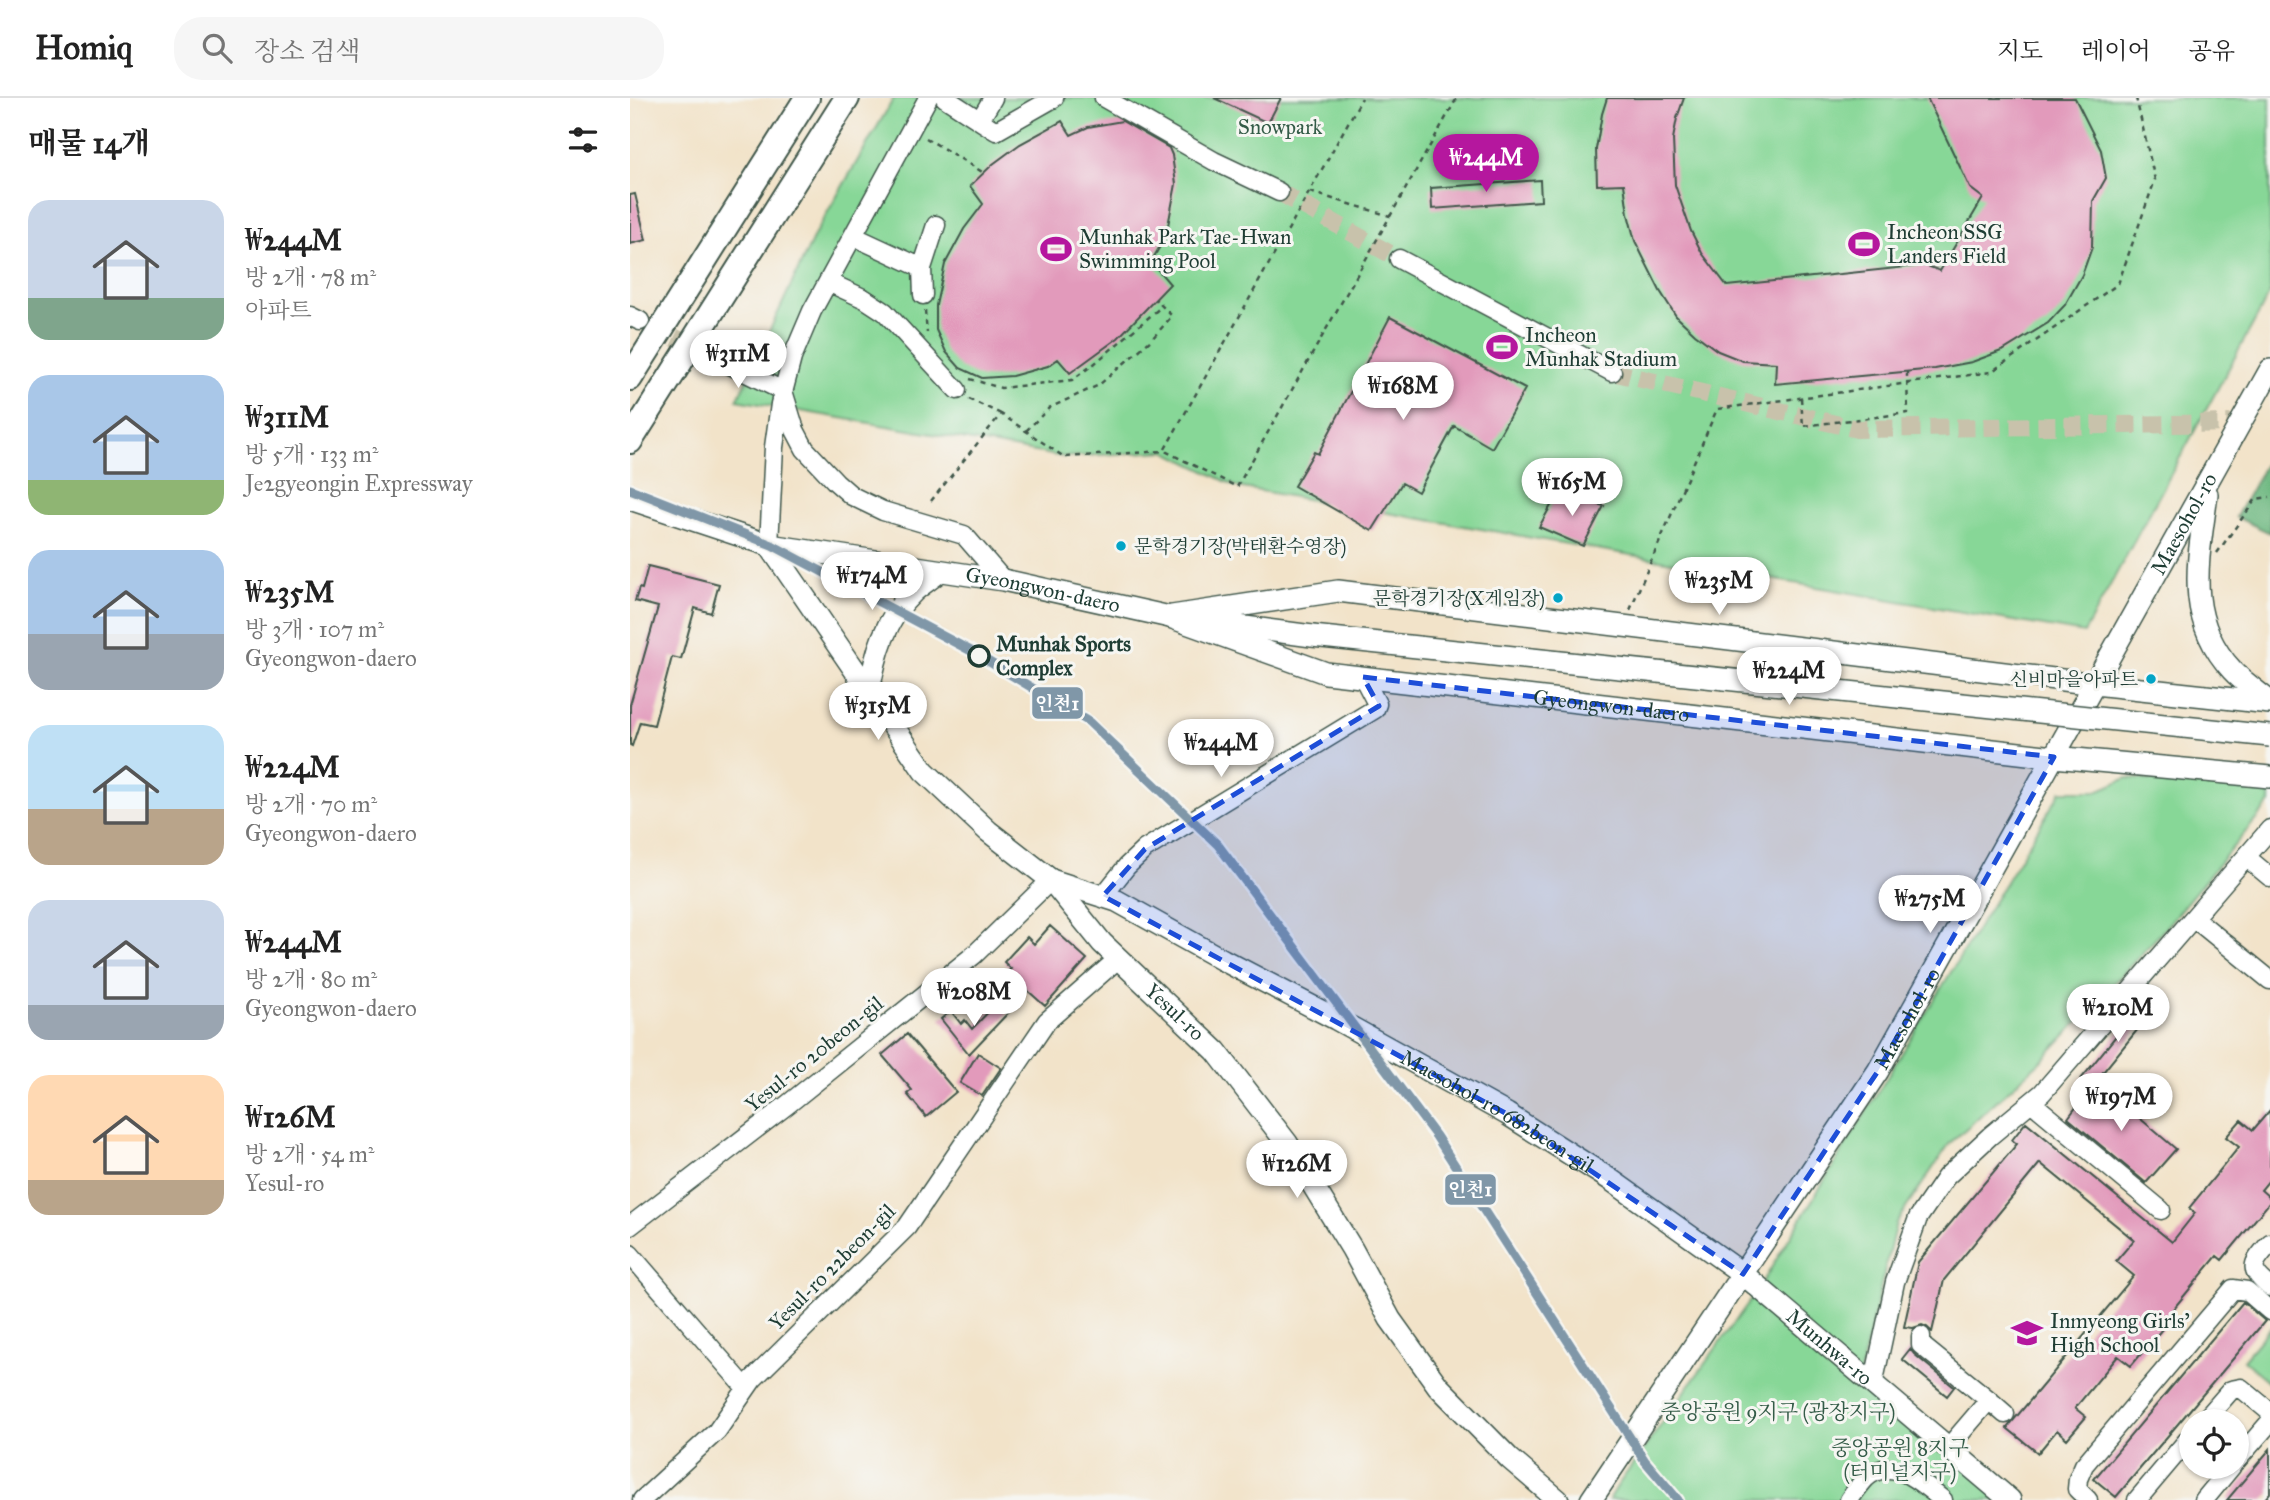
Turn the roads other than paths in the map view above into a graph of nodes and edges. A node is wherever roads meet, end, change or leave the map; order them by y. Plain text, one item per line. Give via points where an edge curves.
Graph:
1 (807, 98) edge
2 (848, 98) edge
3 (928, 98) edge
4 (945, 98) edge
5 (993, 98) edge
6 (1054, 98) edge
7 (1104, 98) edge
8 (980, 120) junction
9 (1279, 192) tunnel mouth
10 (936, 225) dead end
11 (853, 236) junction
12 (1399, 259) tunnel mouth
13 (922, 268) junction
14 (828, 282) junction
15 (923, 295) road end
16 (710, 355) tunnel mouth
17 (2270, 370) edge
18 (1612, 372) tunnel mouth
19 (630, 378) edge
20 (962, 384) road end
21 (783, 391) junction
22 (630, 441) edge
23 (2208, 482) junction
24 (630, 499) edge
25 (769, 545) junction
26 (940, 571) junction
27 (1003, 580) junction
28 (1170, 617) junction
29 (1363, 677) junction
30 (2095, 684) junction
31 (869, 692) junction
32 (2270, 702) edge
33 (2270, 736) edge
34 (2054, 757) junction
35 (2270, 777) edge
36 (2270, 829) edge
37 (2246, 857) junction
38 (2270, 877) edge
39 (1051, 880) junction
40 (1103, 896) junction
41 (2194, 918) junction
42 (1119, 958) junction
43 (2270, 980) edge
44 (2031, 1102) junction
45 (2161, 1210) dead end
46 (630, 1226) edge
47 (2270, 1244) edge
48 (630, 1254) edge
49 (1743, 1274) junction
50 (2270, 1287) edge
51 (2270, 1311) edge
52 (1922, 1336) dead end
53 (1873, 1385) junction
54 (745, 1387) junction
55 (1989, 1400) junction
56 (2214, 1409) edge
57 (2270, 1412) edge
58 (2005, 1414) dead end
59 (2270, 1422) edge
60 (2249, 1446) edge
61 (1948, 1448) junction
62 (2179, 1450) edge
63 (2221, 1479) edge
64 (642, 1500) edge
65 (1558, 1500) edge
66 (1591, 1500) edge
67 (1849, 1500) edge
68 (1943, 1500) edge
69 (2010, 1500) edge
70 (2088, 1500) edge
71 (2137, 1500) edge
72 (2204, 1500) edge

1 - 19 highway
2 - 22 highway
3 - 11 street
4 - 8 street
5 - 8 street
6 - 8 street via 996,131
7 - 9 street
10 - 13 street
11 - 13 street
11 - 14 street
12 - 18 street
13 - 15 street
14 - 20 street via 885,312
14 - 21 street via 792,358
16 - 21 street
17 - 23 main road, Maesohol-ro
21 - 25 street via 774,447
21 - 27 street via 805,449 852,496 883,511 964,535
23 - 30 main road, Maesohol-ro
23 - 32 main road via 2196,576 2200,612 2212,643 2233,671
24 - 25 main road, Gyeongwon-daero
25 - 26 main road, Gyeongwon-daero
25 - 31 main road, Yesul-ro
26 - 27 main road, Gyeongwon-daero
26 - 31 main road via 914,591 894,617 875,656
27 - 28 main road, Gyeongwon-daero
28 - 29 main road, Gyeongwon-daero via 1326,673
28 - 30 main road, Gyeongwon-daero via 1338,591
28 - 33 main road, Gyeongwon-daero, bridge via 1311,636
29 - 34 main road, Gyeongwon-daero
29 - 40 street via 1377,704 1375,709 1144,849
30 - 32 main road, Gyeongwon-daero
30 - 34 main road, Maesohol-ro
31 - 39 main road, Yesul-ro via 924,771 988,831
34 - 35 main road, Gyeongwon-daero
34 - 49 main road, Maesohol-ro via 1878,1071
36 - 37 street
37 - 38 street
37 - 41 street
39 - 40 main road, Maesohol-ro 682beon-gil
39 - 42 main road, Yesul-ro
39 - 46 street, Yesul-ro 20beon-gil via 974,955
40 - 49 main road, Maesohol-ro 682beon-gil via 1507,1114 1611,1180
41 - 43 street
41 - 44 street
42 - 54 street, Yesul-ro 22beon-gil via 1046,1021 907,1227
42 - 65 main road, Yesul-ro via 1216,1051 1287,1143 1390,1319 1438,1386
44 - 45 street
44 - 53 street via 1946,1177 1918,1218 1895,1282
47 - 50 street via 2254,1269
48 - 54 street
49 - 53 main road, Munhwa-ro
49 - 66 main road, Maesohol-ro
51 - 70 street via 2248,1291 2233,1289 2084,1465 2077,1489
52 - 55 street via 1921,1345
53 - 61 main road, Munhwa-ro
54 - 64 street, Yesul-ro 22beon-gil via 717,1431
55 - 58 street
55 - 61 street
56 - 57 street via 2231,1390 2241,1388
59 - 60 street
61 - 69 main road, Munhwa-ro
62 - 71 street
63 - 72 street
67 - 68 street via 1867,1477 1887,1468 1910,1474

